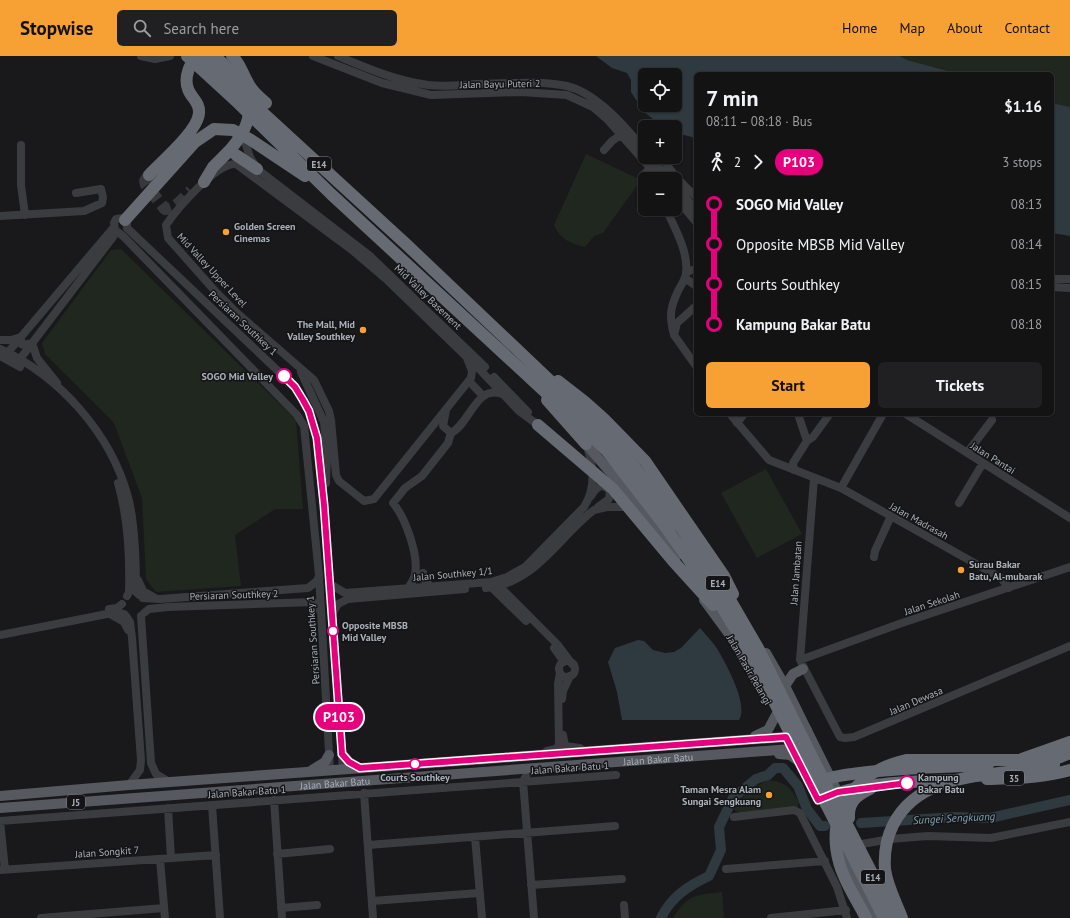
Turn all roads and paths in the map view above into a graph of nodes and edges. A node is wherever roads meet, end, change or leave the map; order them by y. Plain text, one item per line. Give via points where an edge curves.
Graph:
1 (141, 56) edge
2 (170, 56) edge
3 (187, 56) edge
4 (200, 56) edge
5 (215, 56) edge
6 (232, 56) edge
7 (313, 56) edge
8 (338, 56) edge
9 (622, 134) junction
10 (243, 136) junction
11 (638, 142) edge
12 (21, 145) dead end
13 (604, 150) dead end
14 (232, 154) junction
15 (656, 164) edge
16 (667, 164) edge
17 (651, 168) junction
18 (257, 169) junction
19 (646, 172) edge
20 (654, 172) edge
21 (663, 172) edge
22 (148, 175) dead end
23 (204, 182) junction
24 (682, 193) edge
25 (76, 194) dead end
26 (331, 194) junction
27 (694, 195) edge
28 (293, 196) junction
29 (682, 205) edge
30 (694, 206) edge
31 (25, 215) junction
32 (0, 216) edge
33 (669, 216) edge
34 (694, 220) edge
35 (316, 222) junction
36 (122, 229) junction
37 (407, 245) junction
38 (694, 269) edge
39 (685, 275) junction
40 (1054, 279) edge
41 (1070, 279) edge
42 (694, 284) edge
43 (1054, 287) edge
44 (1070, 288) edge
45 (694, 308) edge
46 (674, 335) junction
47 (21, 337) junction
48 (0, 340) edge
49 (32, 343) junction
50 (0, 350) edge
51 (4, 356) edge
52 (467, 358) junction
53 (521, 360) junction
54 (18, 362) junction
55 (694, 363) edge
56 (300, 369) junction
57 (469, 381) junction
58 (503, 395) junction
59 (483, 396) junction
60 (560, 397) junction
61 (71, 401) junction
62 (447, 407) junction
63 (732, 416) edge
64 (742, 416) edge
65 (799, 416) edge
66 (828, 416) edge
67 (882, 416) edge
68 (911, 416) edge
69 (992, 420) dead end
70 (737, 423) junction
71 (538, 425) junction
72 (451, 432) junction
73 (807, 441) junction
74 (586, 444) junction
75 (967, 453) junction
76 (983, 463) junction
77 (794, 470) junction
78 (814, 478) junction
79 (840, 488) junction
80 (589, 498) junction
81 (958, 503) dead end
82 (324, 505) junction
83 (640, 507) junction
84 (594, 510) junction
85 (891, 516) junction
86 (1070, 518) edge
87 (874, 557) dead end
88 (1070, 567) edge
89 (424, 573) dead end
90 (136, 575) junction
91 (319, 575) junction
92 (129, 584) junction
93 (330, 584) junction
94 (430, 586) junction
95 (500, 586) junction
96 (490, 587) junction
97 (308, 588) junction
98 (408, 588) junction
99 (1009, 588) junction
100 (733, 594) joint
101 (127, 596) junction
102 (141, 597) junction
103 (313, 602) junction
104 (122, 604) junction
105 (159, 604) junction
106 (107, 612) junction
107 (321, 612) junction
108 (143, 614) junction
109 (125, 615) junction
110 (331, 615) junction
111 (734, 628) junction
112 (0, 630) edge
113 (142, 633) junction
114 (0, 635) edge
115 (132, 638) junction
116 (1070, 646) edge
117 (568, 663) junction
118 (802, 664) junction
119 (560, 673) junction
120 (570, 676) junction
121 (785, 686) junction
122 (337, 689) junction
123 (326, 690) junction
124 (776, 715) junction
125 (807, 730) junction
126 (786, 737) junction
127 (733, 740) junction
128 (812, 741) junction
129 (1070, 742) edge
130 (792, 749) junction
131 (1050, 749) junction
132 (598, 751) junction
133 (760, 751) junction
134 (1070, 753) edge
135 (342, 754) junction
136 (329, 755) junction
137 (523, 757) junction
138 (797, 760) junction
139 (1070, 760) edge
140 (360, 768) junction
141 (537, 768) junction
142 (509, 770) junction
143 (1070, 770) edge
144 (306, 772) junction
145 (337, 772) junction
146 (1057, 774) junction
147 (616, 775) dead end
148 (830, 777) junction
149 (357, 781) junction
150 (523, 781) junction
151 (169, 782) junction
152 (318, 784) junction
153 (810, 784) junction
154 (129, 785) junction
155 (876, 786) junction
156 (364, 793) junction
157 (0, 796) edge
158 (844, 798) junction
159 (274, 800) junction
160 (818, 800) junction
161 (212, 804) junction
162 (0, 808) edge
163 (168, 808) junction
164 (734, 817) dead end
165 (850, 818) joint
166 (0, 821) edge
167 (1070, 822) edge
168 (616, 826) dead end
169 (527, 833) junction
170 (475, 837) junction
171 (860, 840) junction
172 (368, 845) junction
173 (330, 849) dead end
174 (277, 854) junction
175 (216, 855) junction
176 (172, 858) junction
177 (160, 859) junction
178 (825, 861) junction
179 (726, 869) dead end
180 (2, 870) edge
181 (622, 879) dead end
182 (531, 885) junction
183 (480, 894) junction
184 (372, 901) junction
185 (869, 904) junction
186 (317, 905) dead end
187 (624, 905) dead end
188 (164, 908) junction
189 (281, 908) junction
190 (846, 914) edge
191 (116, 915) edge
192 (70, 917) edge
193 (41, 918) edge
194 (165, 918) edge
195 (220, 918) edge
196 (282, 918) edge
197 (373, 918) edge
198 (482, 918) edge
199 (534, 918) edge
200 (625, 918) edge
201 (771, 918) edge
202 (865, 918) edge
203 (876, 918) edge
204 (884, 918) edge
205 (895, 918) edge
206 (900, 918) edge

1 - 2 street via 155,59
3 - 26 highway, E14, bridge
4 - 22 highway via 190,66 187,76 188,89 198,105 198,118 192,130
4 - 37 highway, E14
5 - 14 highway, bridge via 244,88 249,106 248,120
6 - 37 highway via 240,65 254,92 306,140
7 - 9 street, Jalan Bayu Puteri 2 via 382,84 431,95 527,92 567,95 593,107
8 - 11 street, Jalan Bayu Puteri 2 via 385,75 428,85 541,83 568,86 596,101
9 - 13 street
9 - 17 street, Jalan Bayu Puteri 2
10 - 18 street
10 - 26 highway
10 - 36 highway via 233,130 223,129 214,129 204,135 195,142
12 - 31 street via 21,184
14 - 18 highway
14 - 23 highway via 213,167
15 - 21 street
16 - 27 street
17 - 19 street
17 - 20 street, Jalan Bayu Puteri 2
18 - 28 street
23 - 35 street, Mid Valley Upper Level via 226,166 236,164
23 - 56 street, Mid Valley Upper Level via 166,225 168,238 221,296
24 - 30 street
25 - 31 street via 101,189 102,203 84,211
26 - 53 highway, E14
28 - 35 street
28 - 71 street, Mid Valley Basement via 374,259 450,332
29 - 34 street
31 - 32 street
33 - 39 street via 683,249
35 - 52 street, Mid Valley Upper Level via 386,279
36 - 47 street
36 - 49 street
36 - 82 street, Persiaran Southkey 1 via 295,387 309,411 314,426
36 - 91 street, Persiaran Southkey 1 via 297,415 304,426
37 - 53 highway, E14
38 - 39 street
39 - 42 street
39 - 46 street via 671,305
40 - 41 street
43 - 44 street
45 - 46 street via 677,323
46 - 55 street
47 - 48 street
47 - 49 street via 21,344
47 - 51 street
49 - 54 street
49 - 61 street via 37,358
50 - 51 street
51 - 54 street
52 - 57 street via 472,375
52 - 58 street, Mid Valley Upper Level
53 - 60 highway, E14
53 - 74 highway
53 - 100 highway via 585,402 645,461 724,576
54 - 61 street via 42,375
54 - 92 street via 70,405 109,458 123,501
56 - 62 street, Mid Valley Upper Level via 314,380 329,411 336,475 339,481 364,501 374,499
56 - 82 street via 324,422 327,455
57 - 59 street
57 - 62 street, Mid Valley Upper Level
58 - 59 street via 492,392
58 - 71 street, Mid Valley Upper Level
59 - 72 street via 459,427
60 - 111 highway, E14, bridge via 624,472 662,522
60 - 205 highway, E14, bridge via 632,464 729,598 755,643 851,836
61 - 90 street via 107,448 122,480 128,499
62 - 72 street, Mid Valley Upper Level via 443,426
63 - 70 street, Jalan Madrasah
64 - 70 street
65 - 73 street
66 - 73 street
67 - 79 street
68 - 75 street, Jalan Pantai
69 - 75 street
70 - 77 street, Jalan Madrasah via 769,460
71 - 111 highway, bridge via 612,489
72 - 98 street via 448,443 422,476 405,488 393,502 399,510 412,544 416,574
73 - 77 street via 793,464
74 - 80 street, Jalan Southkey 1/1 via 593,463
74 - 83 main road, Jalan Pasir Pelangi
75 - 76 street, Jalan Pantai
76 - 81 street
76 - 86 street, Jalan Pantai
77 - 78 street, Jalan Madrasah
78 - 79 street, Jalan Madrasah
78 - 118 street, Jalan Jambatan
79 - 85 street, Jalan Madrasah
80 - 84 street, Jalan Southkey 1/1 via 599,486 610,491 609,499
80 - 94 street, Jalan Southkey 1/1 via 584,507 524,567 507,577 491,582
82 - 93 street, Persiaran Southkey 1
83 - 84 street via 606,507
83 - 124 main road, Jalan Pasir Pelangi via 732,638
84 - 95 street, Jalan Southkey 1/1 via 529,572 515,581
85 - 87 street
85 - 99 street, Jalan Madrasah via 1001,578
88 - 99 street, Jalan Sekolah
89 - 94 street via 424,579
90 - 102 street via 136,592
90 - 105 street via 143,591
91 - 97 street via 317,581
91 - 107 street, Persiaran Southkey 1
92 - 101 street
92 - 106 street via 117,603
93 - 98 street, Jalan Southkey 1/1 via 345,593
93 - 110 street, Persiaran Southkey 1
94 - 98 street, Jalan Southkey 1/1
95 - 96 street, Jalan Southkey 1/1
95 - 117 street via 557,644
96 - 110 street, Jalan Southkey 1/1 via 348,599 338,604
96 - 117 street
97 - 103 street via 314,594
97 - 105 street, Persiaran Southkey 2
99 - 118 street, Jalan Sekolah via 899,624
100 - 121 main road
101 - 102 street via 135,594
101 - 104 street
102 - 105 street, Persiaran Southkey 2
102 - 108 street via 146,605
103 - 105 street, Persiaran Southkey 2
103 - 107 street
104 - 106 street
104 - 109 street
105 - 108 street, Persiaran Southkey 2
105 - 113 street via 144,621
106 - 109 street
106 - 112 street
106 - 114 street
106 - 115 street via 124,622
107 - 123 street, Persiaran Southkey 1
108 - 109 street via 134,618
108 - 113 street
109 - 115 street via 130,622
110 - 122 street, Persiaran Southkey 1
111 - 204 highway, E14, bridge
113 - 151 street via 151,763 156,774
115 - 154 street via 142,760 140,770
116 - 118 street, Jalan Dewasa via 854,737 845,738 840,737 836,731
117 - 119 street via 560,666
117 - 120 street via 574,670
118 - 121 main road
119 - 120 street via 563,676
119 - 137 street via 558,748
120 - 132 street via 562,697 563,741 567,747
121 - 125 main road
122 - 123 street, Persiaran Southkey 1
122 - 135 street, Persiaran Southkey 1
123 - 136 street, Persiaran Southkey 1
124 - 126 main road, Jalan Pasir Pelangi
124 - 127 main road via 771,728 765,732
125 - 126 main road, Jalan Bakar Batu / J5
125 - 128 main road
126 - 127 main road, Jalan Bakar Batu / J5
126 - 130 main road, Jalan Pasir Pelangi
127 - 132 main road, Jalan Bakar Batu / J5
128 - 130 main road, Jalan Bakar Batu / J5
128 - 148 main road
129 - 131 highway, 35
130 - 133 main road, Jalan Bakar Batu / J5
130 - 138 main road, Jalan Pasir Pelangi
131 - 146 highway via 1044,755 1044,764 1049,771
131 - 148 highway, 35 via 1022,759 991,765 925,766
132 - 137 main road, Jalan Bakar Batu / J5
133 - 138 main road via 790,755
133 - 141 main road, Jalan Bakar Batu / J5
134 - 202 highway, bridge via 1058,758 1040,760 906,760 892,763 868,775 855,788 841,811 836,843 842,870
135 - 140 main road via 349,762
135 - 145 street, Persiaran Southkey 1
136 - 144 main road via 321,765
136 - 145 street, Persiaran Southkey 1
137 - 140 main road, Jalan Bakar Batu / J5
138 - 153 main road, Jalan Pasir Pelangi
139 - 206 highway, bridge via 1038,768 956,780 921,794 912,801 894,823 885,851 889,885
140 - 145 main road, Jalan Bakar Batu / J5
141 - 142 main road, Jalan Bakar Batu / J5
141 - 150 street via 529,771
142 - 149 main road, Jalan Bakar Batu / J5
142 - 150 street
143 - 146 highway, 35
144 - 145 main road, Jalan Bakar Batu / J5
144 - 151 main road, Jalan Bakar Batu / J5
145 - 149 main road
145 - 152 main road
146 - 155 highway, 35 via 1030,778 930,781
147 - 150 street, Jalan Bakar Batu 1
148 - 153 highway, 35
148 - 158 main road
149 - 152 main road, Jalan Bakar Batu / J5
150 - 156 street, Jalan Bakar Batu 1
150 - 169 street
151 - 154 main road, Jalan Bakar Batu / J5
152 - 162 main road, Jalan Bakar Batu / J5
153 - 160 main road, Jalan Pasir Pelangi
154 - 157 main road, Jalan Bakar Batu / J5
155 - 158 highway, 35
155 - 158 highway
156 - 159 street, Jalan Bakar Batu 1
156 - 172 street
158 - 160 highway, 35
158 - 165 highway via 849,807
159 - 161 street, Jalan Bakar Batu 1
159 - 174 street
160 - 185 main road, Jalan Pasir Pelangi, bridge
161 - 163 street, Jalan Bakar Batu 1
161 - 175 street
163 - 166 street, Jalan Bakar Batu 1
163 - 176 street
164 - 178 street via 798,811
165 - 171 main road
166 - 180 street
167 - 171 street via 991,838 928,836
168 - 169 street
169 - 170 street
169 - 182 street
170 - 172 street
170 - 183 street
171 - 206 main road
172 - 184 street
173 - 174 street
174 - 189 street
175 - 176 street, Jalan Songkit 7
175 - 195 street
176 - 177 street, Jalan Songkit 7
177 - 180 street, Jalan Songkit 7
177 - 188 street
178 - 179 street
178 - 190 street via 838,887
181 - 182 street
182 - 199 street
183 - 184 street
183 - 198 street
184 - 197 street
185 - 202 street
185 - 203 main road, Jalan Pasir Pelangi
186 - 189 street
187 - 200 street
188 - 191 street
188 - 194 street
189 - 196 street
190 - 201 street
191 - 192 street
192 - 193 street

